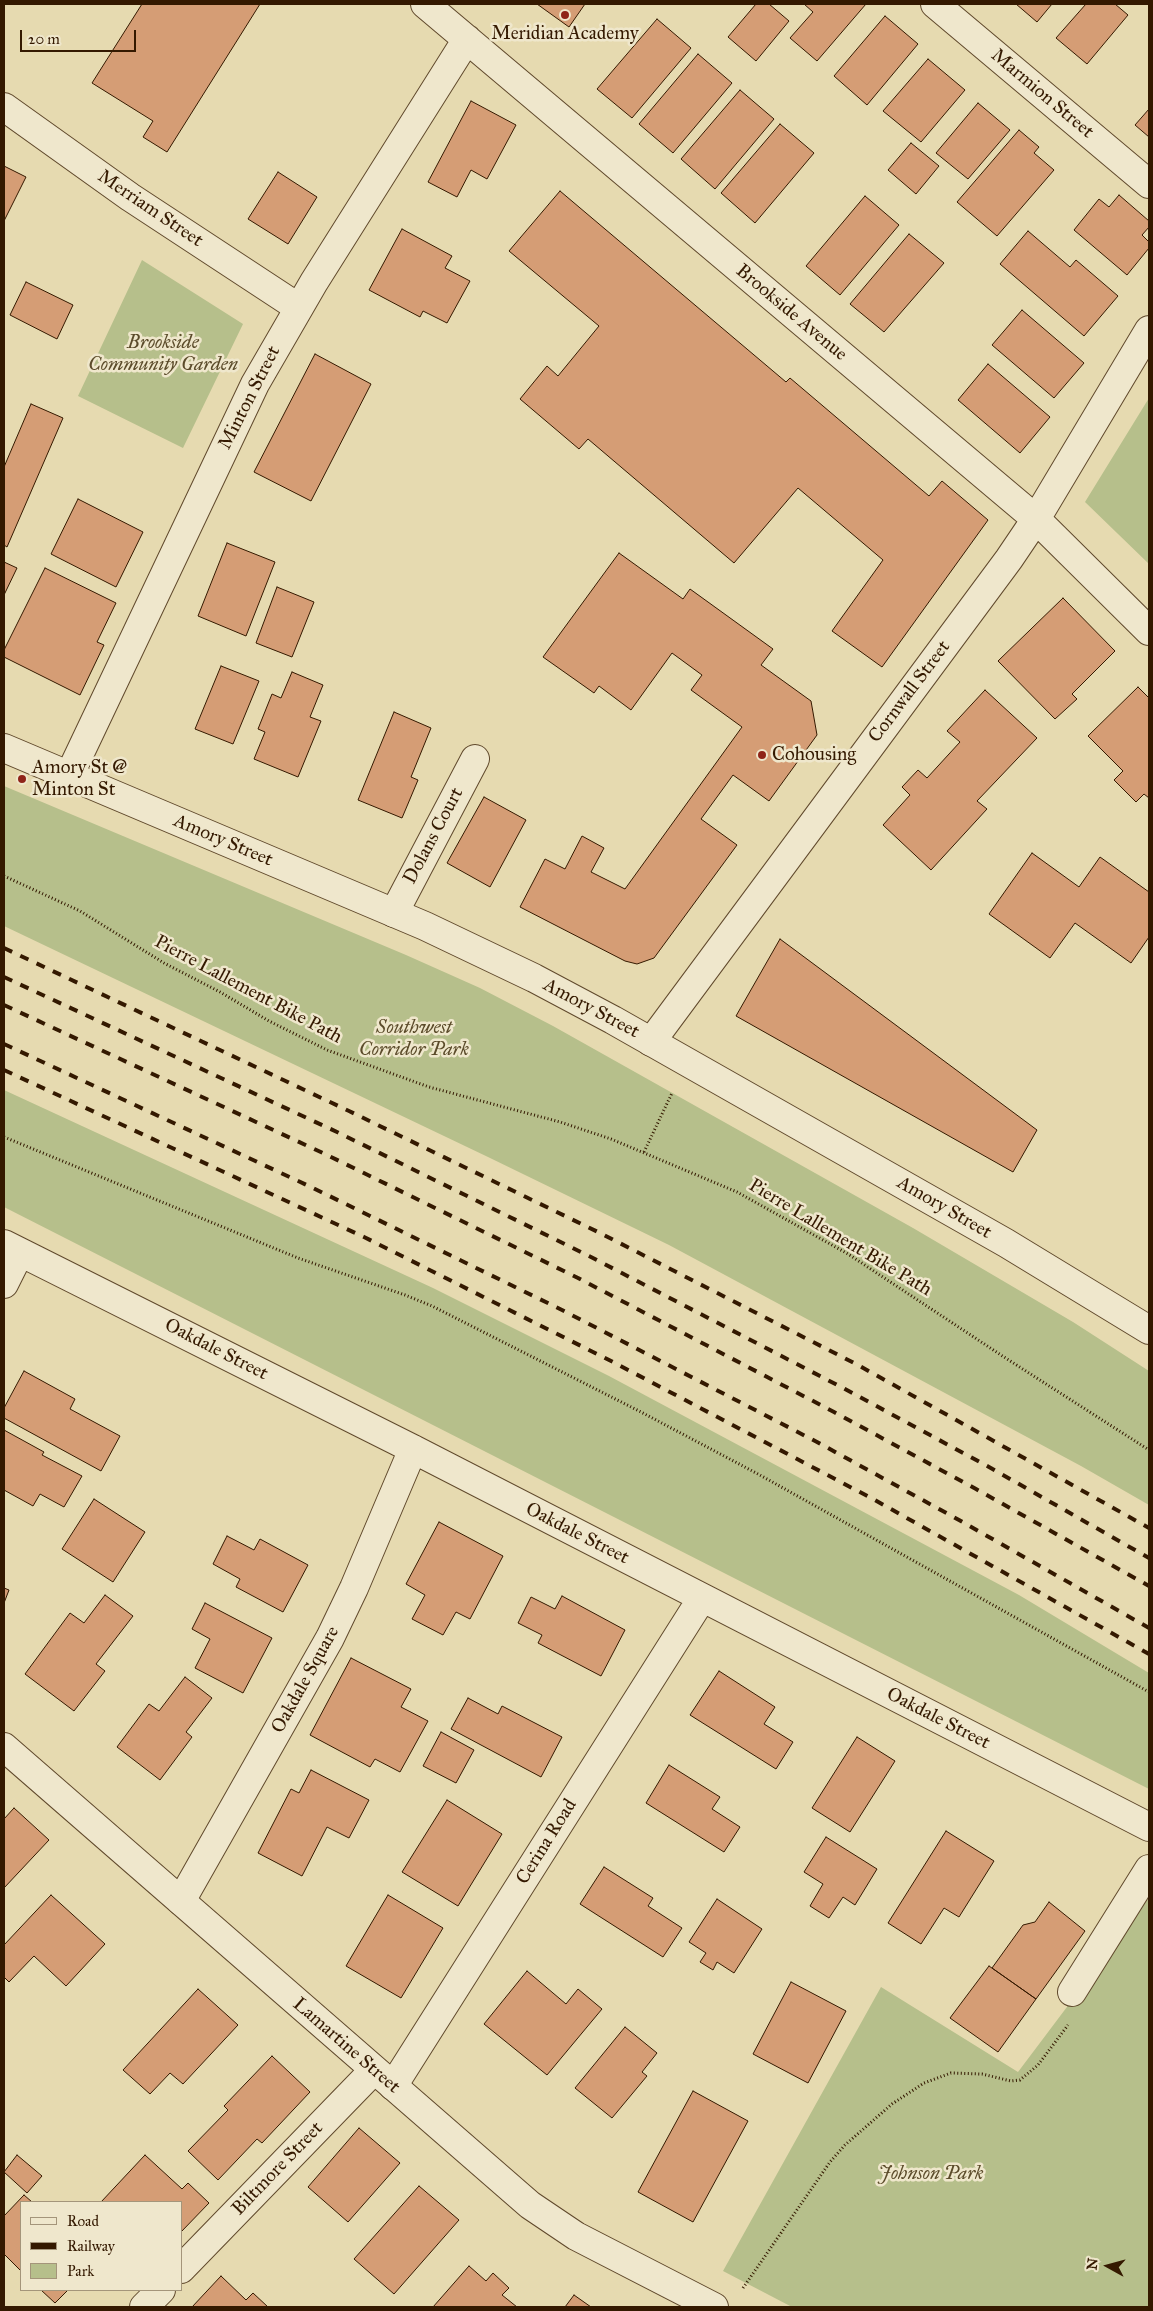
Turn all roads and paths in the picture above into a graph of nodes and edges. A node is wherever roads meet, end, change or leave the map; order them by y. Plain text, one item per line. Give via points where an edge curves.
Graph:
1 (425, 4) edge
2 (935, 4) edge
3 (466, 39) junction
4 (4, 107) edge
5 (1149, 184) edge
6 (299, 308) junction
7 (1149, 330) edge
8 (1036, 519) junction
9 (1149, 632) edge
10 (4, 748) edge
11 (475, 759) dead end
12 (69, 776) junction
13 (4, 876) edge
14 (394, 913) junction
15 (651, 1042) junction
16 (676, 1086) dead end
17 (4, 1137) edge
18 (644, 1152) junction
19 (12, 1248) edge
20 (4, 1284) edge
21 (1149, 1330) edge
22 (413, 1449) junction
23 (1149, 1450) edge
24 (702, 1598) junction
25 (1149, 1692) edge
26 (4, 1747) edge
27 (1149, 1827) edge
28 (1149, 1870) edge
29 (180, 1901) junction
30 (1072, 1992) dead end
31 (1072, 2019) dead end
32 (383, 2078) junction
33 (182, 2268) edge
34 (743, 2288) dead end
35 (160, 2291) edge
36 (701, 2304) edge
37 (144, 2307) edge

1 - 3 street, Brookside Avenue
2 - 5 street, Marmion Street
3 - 6 street, Minton Street
3 - 8 street, Brookside Avenue
4 - 6 street, Merriam Street via 130,197
6 - 12 street, Minton Street via 255,384
7 - 8 street, Cornwall Street
8 - 9 street, Brookside Avenue
8 - 15 street, Cornwall Street
10 - 12 street, Amory Street
11 - 14 street, Dolans Court
12 - 14 street, Amory Street
13 - 18 path, Pierre Lallement Bike Path via 80,911 164,962 327,1050 428,1087 560,1122
14 - 15 street, Amory Street via 542,982
15 - 21 street, Amory Street via 1006,1243
16 - 18 path
17 - 25 path via 298,1258 432,1306 758,1474
18 - 23 path, Pierre Lallement Bike Path via 737,1192 840,1250
19 - 20 street
19 - 22 street, Oakdale Street
22 - 24 street, Oakdale Street
22 - 29 street, Oakdale Square via 330,1638
24 - 27 street, Oakdale Street
24 - 32 street, Cerina Road
26 - 29 street, Lamartine Street
28 - 30 street
29 - 32 street, Lamartine Street
31 - 34 path via 1038,2065 1020,2080 951,2073 924,2083 892,2104 830,2162
32 - 33 street, Biltmore Street
32 - 36 street, Lamartine Street via 507,2186 553,2221
35 - 37 street

